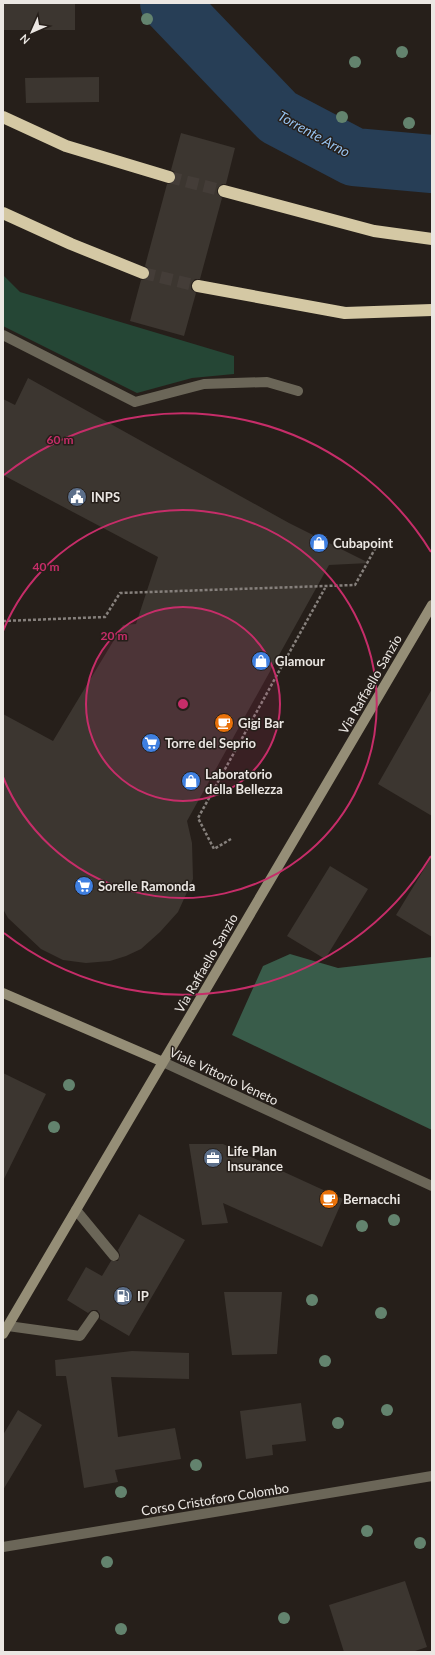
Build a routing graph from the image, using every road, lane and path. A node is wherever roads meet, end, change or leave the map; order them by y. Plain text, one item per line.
1 (3, 117) edge
2 (169, 176) tunnel mouth
3 (224, 190) tunnel mouth
4 (4, 214) edge
5 (432, 239) edge
6 (143, 273) tunnel mouth
7 (198, 286) tunnel mouth
8 (432, 310) edge
9 (3, 335) edge
10 (298, 391) dead end
11 (376, 547) dead end
12 (325, 587) junction
13 (432, 605) edge
14 (3, 621) edge
15 (231, 839) dead end
16 (3, 993) edge
17 (163, 1062) junction
18 (432, 1186) edge
19 (76, 1210) junction
20 (114, 1256) dead end
21 (94, 1316) dead end
22 (5, 1330) edge
23 (432, 1476) edge
24 (3, 1547) edge

1 - 2 highway
3 - 5 highway
4 - 6 highway
7 - 8 highway
9 - 10 street
11 - 12 path
12 - 14 path
12 - 15 path
13 - 17 main road, Via Raffaello Sanzio
16 - 17 main road, Viale Vittorio Veneto
17 - 18 street, Viale Vittorio Veneto
17 - 19 main road, Via Raffaello Sanzio
19 - 20 street
19 - 22 main road, Via Raffaello Sanzio
21 - 22 street
23 - 24 street, Corso Cristoforo Colombo

